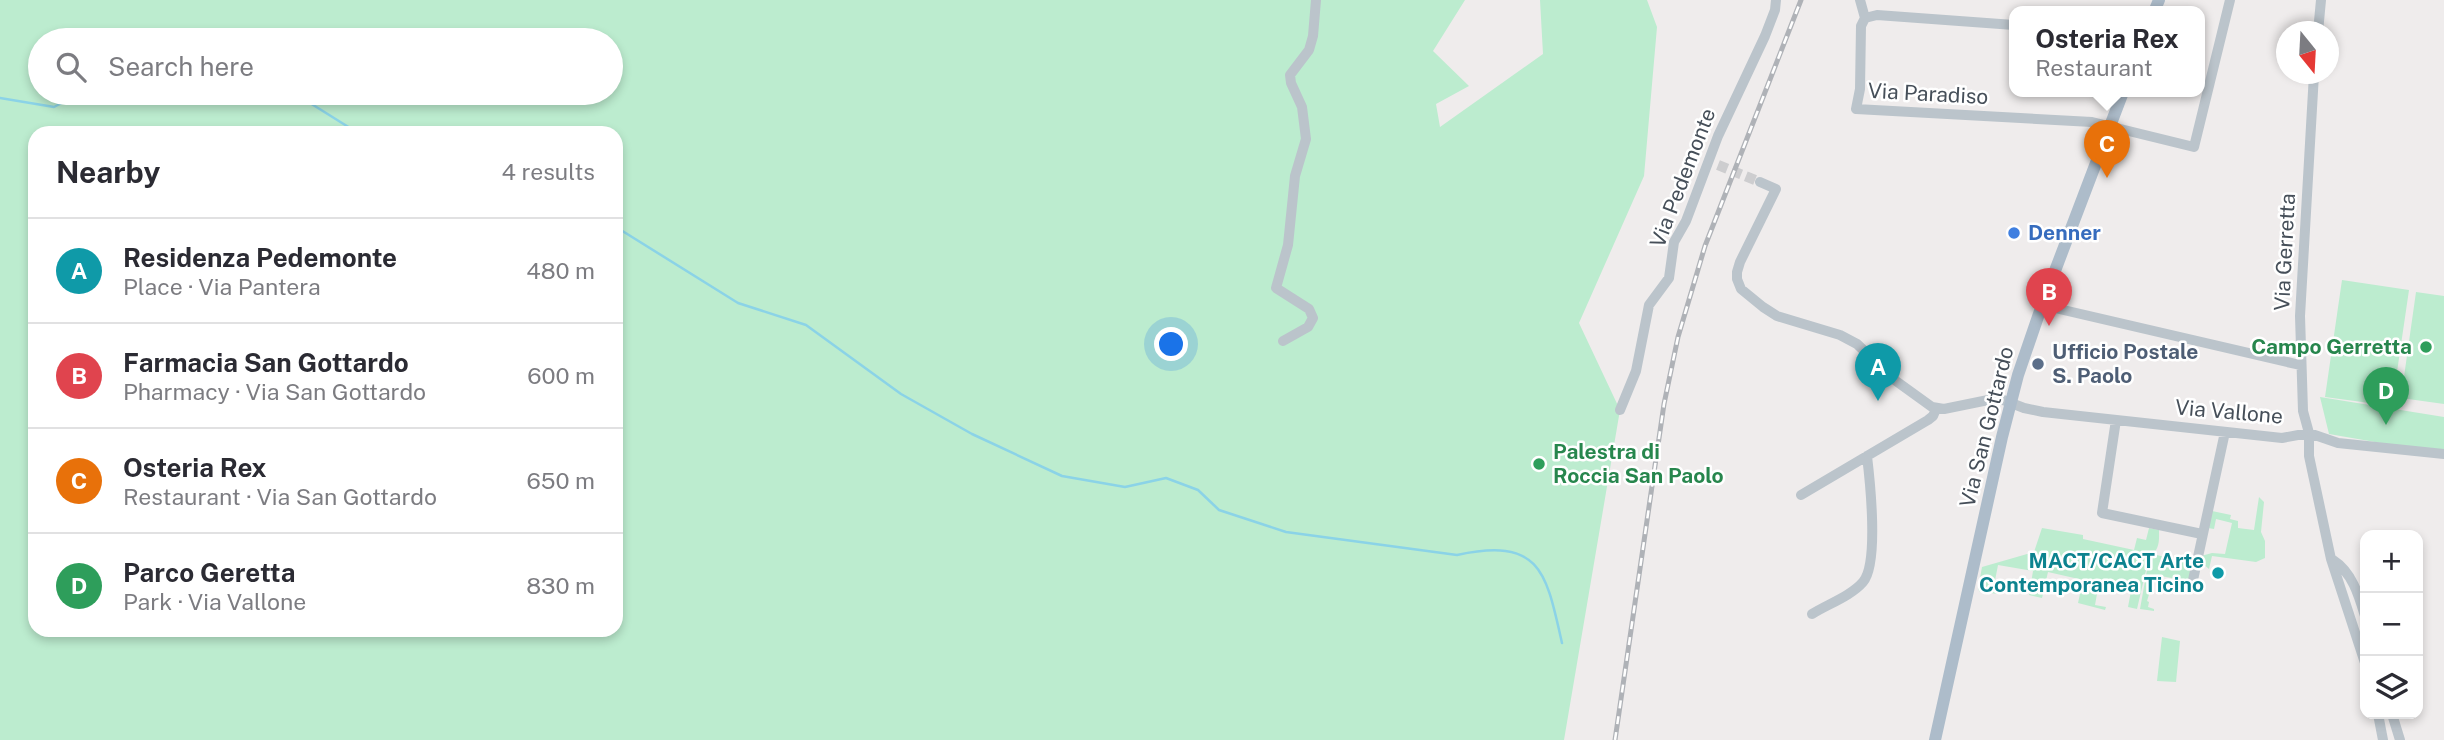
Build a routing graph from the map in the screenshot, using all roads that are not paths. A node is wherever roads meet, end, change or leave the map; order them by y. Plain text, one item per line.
1 (1316, 0) edge
2 (1776, 0) edge
3 (1860, 0) edge
4 (2230, 0) edge
5 (2321, 0) edge
6 (1865, 18) junction
7 (2319, 21) edge
8 (2009, 25) edge
9 (2313, 84) edge
10 (2121, 97) edge
11 (2110, 127) junction
12 (1760, 182) dead end
13 (2042, 305) junction
14 (1283, 341) dead end
15 (2300, 365) junction
16 (2011, 402) junction
17 (1936, 409) junction
18 (1620, 410) dead end
19 (2116, 420) junction
20 (2225, 432) junction
21 (2309, 433) junction
22 (2444, 454) edge
23 (1867, 456) junction
24 (1801, 495) dead end
25 (2202, 534) junction
26 (2331, 559) junction
27 (2193, 580) dead end
28 (2360, 602) edge
29 (1812, 614) dead end
30 (2363, 656) edge
31 (2379, 719) edge
32 (2394, 719) edge
33 (1935, 740) edge
34 (2383, 740) edge
35 (2400, 740) edge

1 - 14 street
2 - 18 street, Via Pedemonte
3 - 6 street, Via Paradiso
4 - 11 street, Via Paradiso
5 - 7 street
6 - 8 street
6 - 11 street, Via Paradiso
9 - 15 street, Via Gerretta
10 - 11 main road, Via San Gottardo
11 - 13 main road, Via San Gottardo
12 - 17 street
13 - 15 street
13 - 16 main road, Via San Gottardo
15 - 21 street, Via Gerretta
16 - 17 street, Via Vallone
16 - 19 street, Via Vallone
16 - 33 main road, Via San Gottardo
17 - 23 street
19 - 20 street, Via Vallone
19 - 25 street
20 - 21 street, Via Vallone
20 - 25 street
21 - 22 street, Via Vallone
21 - 26 street, Via Gerretta
23 - 24 street
23 - 29 street
25 - 27 street
26 - 28 street
26 - 30 street, Via Gerretta
31 - 34 street
32 - 35 street

